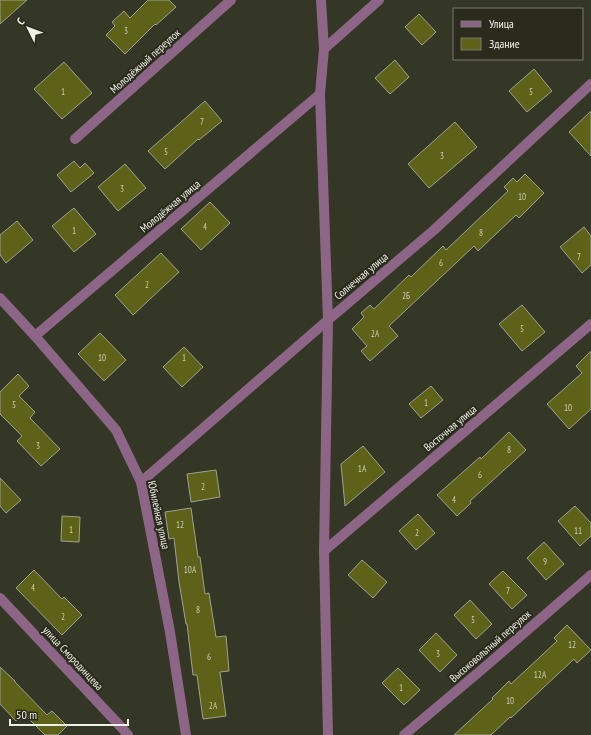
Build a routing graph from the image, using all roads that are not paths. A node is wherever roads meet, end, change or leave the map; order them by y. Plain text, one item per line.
1 (231, 0) edge
2 (321, 0) edge
3 (379, 0) edge
4 (324, 49) junction
5 (591, 84) edge
6 (320, 94) junction
7 (75, 139) dead end
8 (0, 298) edge
9 (328, 320) junction
10 (591, 324) edge
11 (35, 336) junction
12 (142, 482) junction
13 (324, 551) junction
14 (591, 575) edge
15 (0, 598) edge
16 (128, 735) edge
17 (186, 735) edge
18 (328, 735) edge
19 (404, 735) edge

1 - 7 street, Молодёжный переулок
2 - 4 street
3 - 4 street
4 - 6 street
5 - 9 street, Солнечная улица
6 - 9 street
6 - 11 street, Молодёжная улица
8 - 11 street, Юбилейная улица
9 - 12 street, Солнечная улица
9 - 13 street
10 - 13 street, Восточная улица
11 - 12 street, Юбилейная улица
12 - 17 street, Юбилейная улица
13 - 18 street
14 - 19 street, Высоковольтный переулок
15 - 16 street, улица Смородинцева

